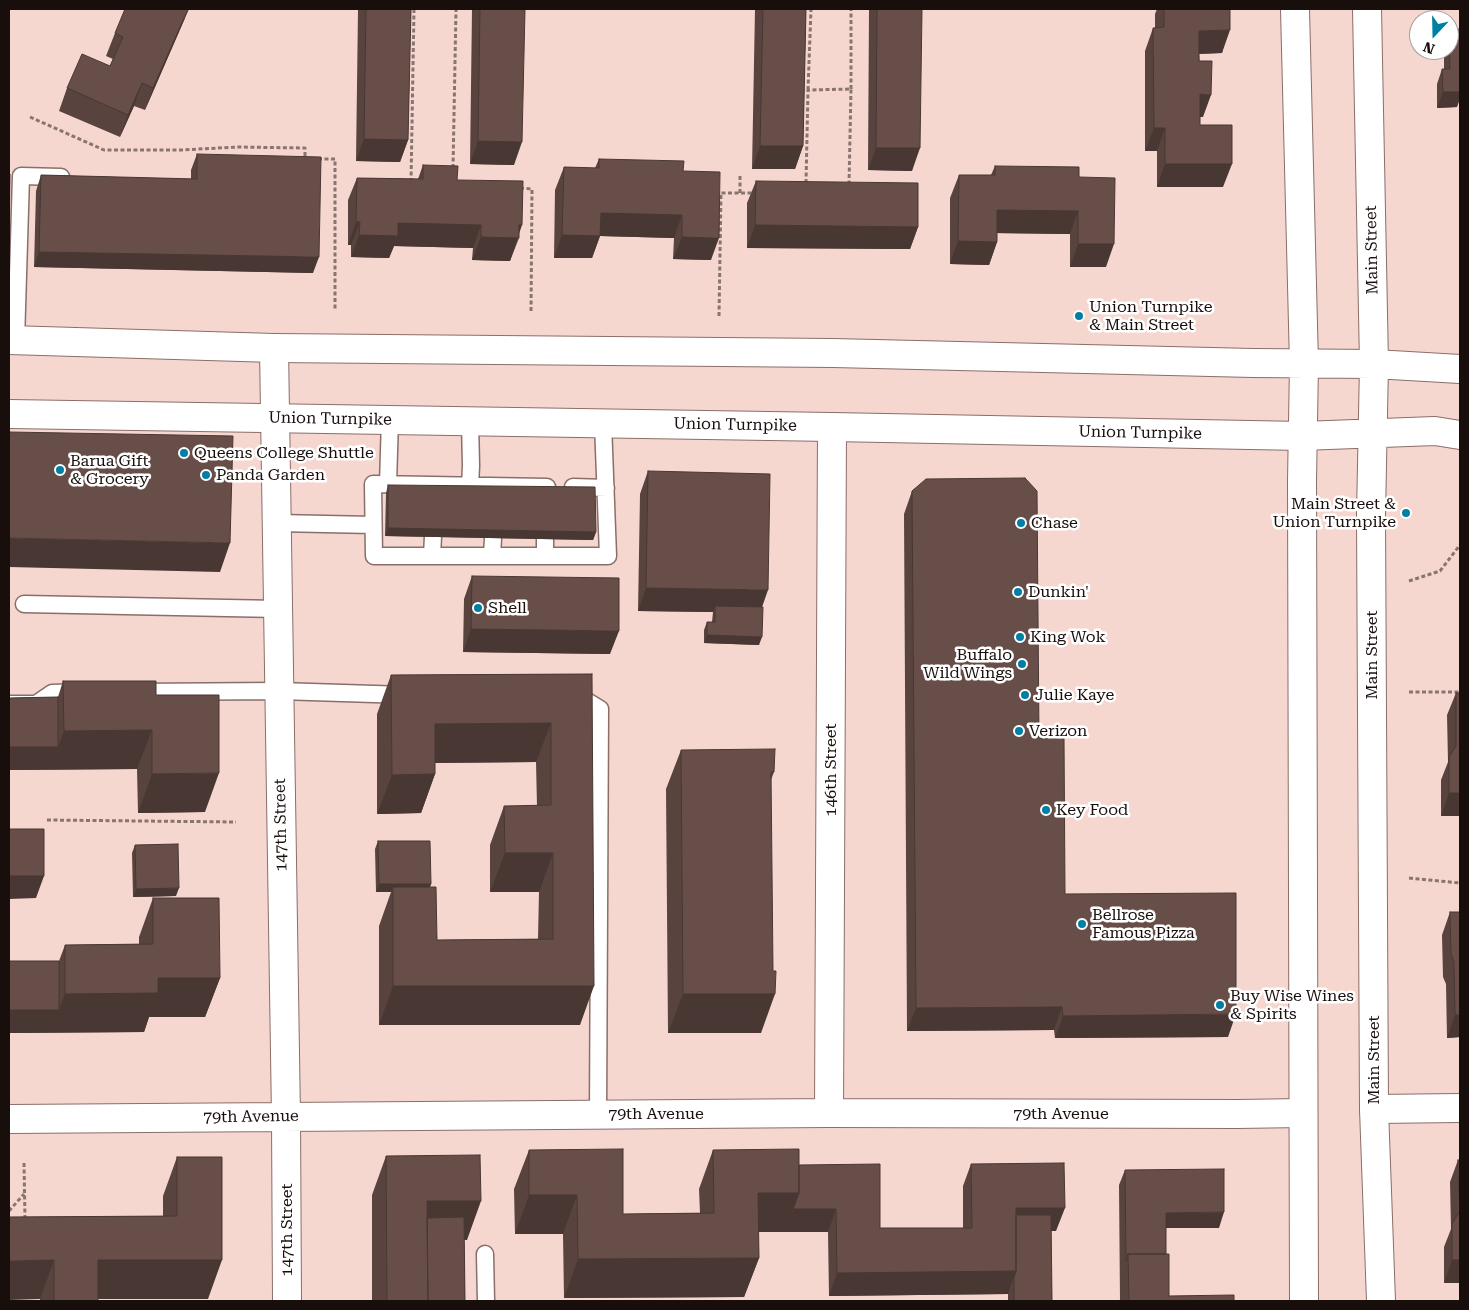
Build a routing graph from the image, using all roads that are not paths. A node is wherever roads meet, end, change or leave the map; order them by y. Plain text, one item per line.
1 (1295, 9) edge
2 (1367, 9) edge
3 (15, 176) edge
4 (78, 177) edge
5 (12, 341) edge
6 (274, 348) junction
7 (1304, 364) junction
8 (1374, 364) junction
9 (1460, 369) edge
10 (9, 414) edge
11 (275, 418) junction
12 (390, 420) junction
13 (470, 421) junction
14 (603, 423) junction
15 (832, 427) junction
16 (1372, 434) junction
17 (1460, 435) edge
18 (1302, 436) junction
19 (388, 484) junction
20 (470, 486) junction
21 (606, 488) junction
22 (276, 523) junction
23 (373, 525) junction
24 (433, 536) edge
25 (493, 538) edge
26 (545, 539) edge
27 (432, 556) junction
28 (492, 556) junction
29 (545, 556) junction
30 (24, 604) dead end
31 (278, 609) junction
32 (279, 691) junction
33 (100, 692) edge
34 (120, 692) edge
35 (421, 696) edge
36 (557, 700) edge
37 (9, 704) edge
38 (1460, 1108) edge
39 (1374, 1109) junction
40 (829, 1113) junction
41 (1303, 1113) junction
42 (598, 1115) junction
43 (286, 1117) junction
44 (9, 1119) edge
45 (485, 1254) dead end
46 (287, 1301) edge
47 (486, 1301) edge
48 (1304, 1301) edge
49 (1380, 1301) edge

1 - 7 main road
2 - 8 main road, Main Street
3 - 4 lane
3 - 5 lane
5 - 6 main road
6 - 7 main road
6 - 11 main road, 147th Street
7 - 8 main road
7 - 18 main road
8 - 9 main road
8 - 16 main road, Main Street
10 - 11 main road, Union Turnpike
11 - 12 main road, Union Turnpike
11 - 22 main road, 147th Street
12 - 13 main road, Union Turnpike
12 - 19 lane
13 - 14 main road, Union Turnpike
13 - 20 lane
14 - 15 main road, Union Turnpike
14 - 21 lane
15 - 18 main road, Union Turnpike
15 - 40 main road, 146th Street
16 - 17 main road, Union Turnpike
16 - 18 main road, Union Turnpike
16 - 39 main road, Main Street
18 - 41 main road
19 - 20 lane
19 - 23 lane
20 - 21 lane
21 - 29 lane
22 - 23 lane
22 - 31 main road, 147th Street
23 - 27 lane
24 - 27 lane
25 - 28 lane
26 - 29 lane
27 - 28 lane
28 - 29 lane
30 - 31 lane
31 - 32 main road, 147th Street
32 - 34 lane
32 - 35 lane
32 - 43 main road, 147th Street
33 - 37 lane
36 - 42 lane
38 - 39 main road
39 - 49 main road, Main Street
40 - 41 main road, 79th Avenue
40 - 42 main road, 79th Avenue
41 - 48 main road
42 - 43 main road, 79th Avenue
43 - 44 main road, 79th Avenue
43 - 46 main road, 147th Street
45 - 47 lane

